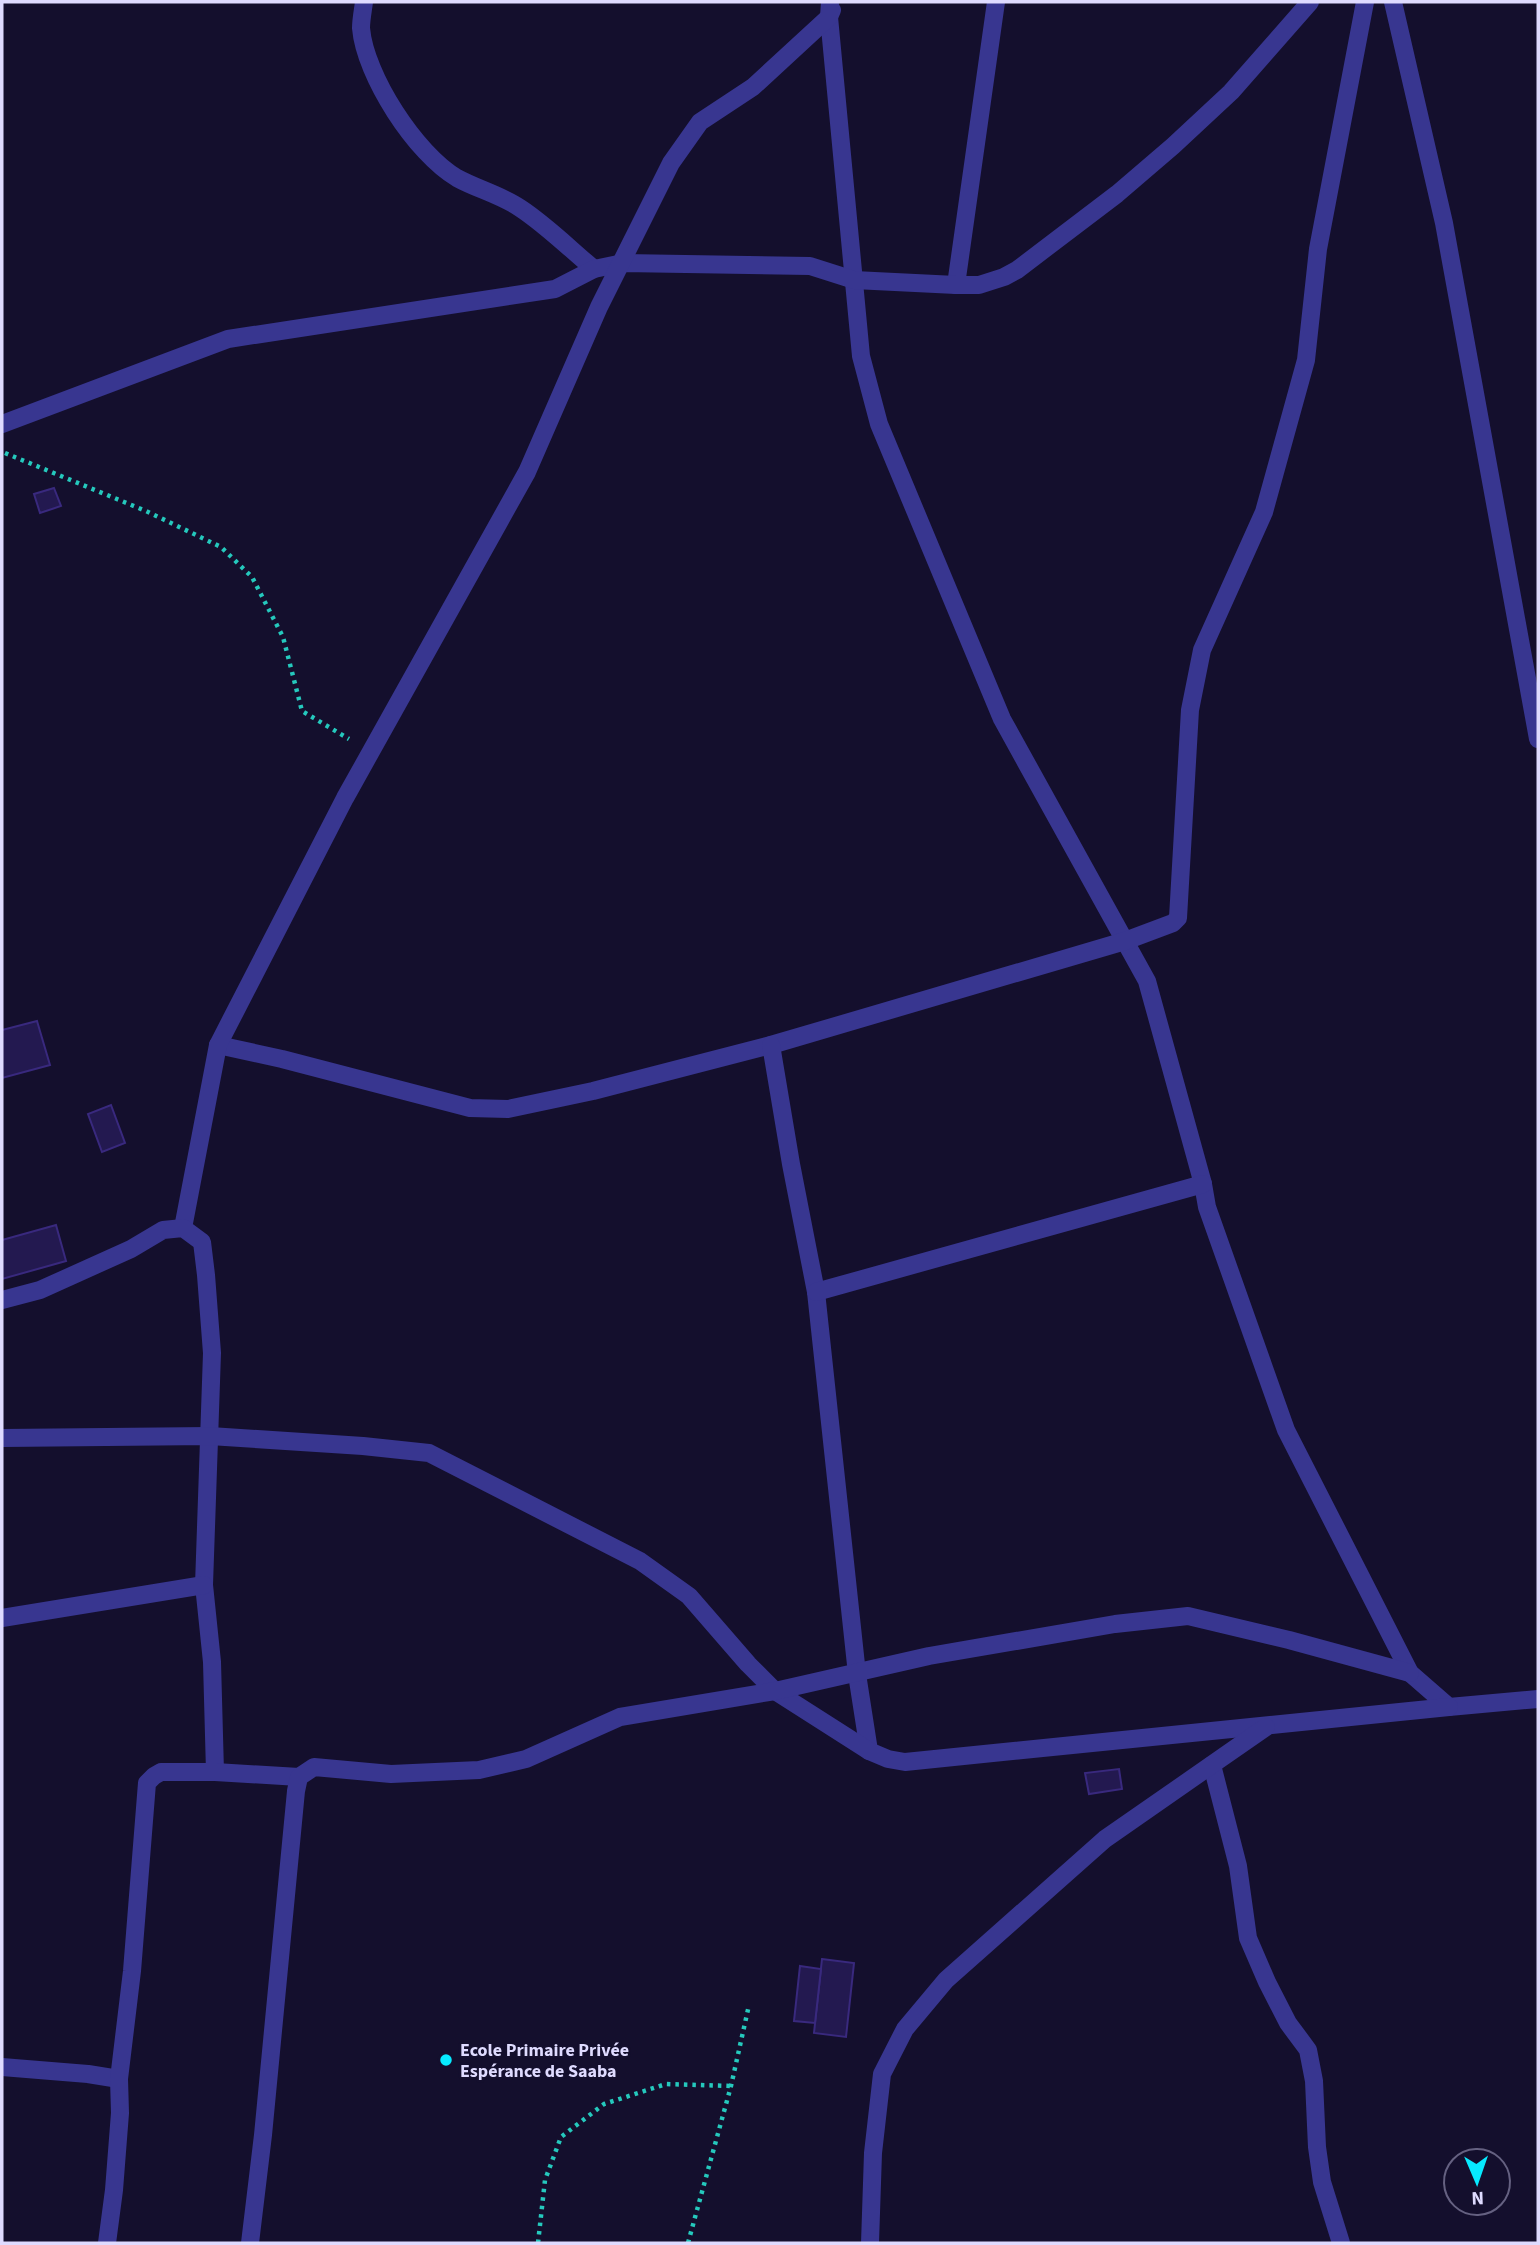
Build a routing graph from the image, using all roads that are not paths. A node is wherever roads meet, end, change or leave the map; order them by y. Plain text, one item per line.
1 (364, 2) edge
2 (996, 2) edge
3 (1310, 2) edge
4 (1365, 2) edge
5 (1393, 2) edge
6 (832, 7) edge
7 (623, 263) junction
8 (594, 270) junction
9 (854, 280) junction
10 (956, 285) junction
11 (2, 424) edge
12 (1538, 739) edge
13 (1125, 941) junction
14 (218, 1045) junction
15 (771, 1045) junction
16 (1203, 1184) junction
17 (183, 1228) junction
18 (816, 1292) junction
19 (2, 1300) edge
20 (210, 1436) junction
21 (2, 1438) edge
22 (204, 1585) junction
23 (2, 1618) edge
24 (1410, 1673) junction
25 (857, 1674) junction
26 (775, 1691) junction
27 (1538, 1699) edge
28 (1449, 1707) junction
29 (1267, 1726) junction
30 (869, 1751) junction
31 (1212, 1765) junction
32 (215, 1772) junction
33 (299, 1777) junction
34 (2, 2067) edge
35 (119, 2079) junction
36 (107, 2243) edge
37 (250, 2243) edge
38 (870, 2243) edge
39 (1341, 2243) edge

1 - 8 street
2 - 10 street
3 - 10 street
4 - 13 street
5 - 12 street
6 - 7 street
6 - 9 street
7 - 8 street
7 - 9 street
7 - 14 street
8 - 11 street
9 - 10 street
9 - 13 street
13 - 15 street
13 - 16 street
14 - 15 street
14 - 17 street
15 - 18 street
16 - 18 street
16 - 24 street
17 - 19 street
17 - 20 street
18 - 25 street
20 - 21 street
20 - 22 street
20 - 26 street
22 - 23 street
22 - 32 street
24 - 25 street
24 - 28 street
25 - 26 street
25 - 30 street
26 - 30 street
26 - 33 street
27 - 28 street
28 - 29 street
29 - 30 street
29 - 31 street
31 - 38 street
31 - 39 street
32 - 33 street
32 - 35 street
33 - 37 street
34 - 35 street
35 - 36 street

